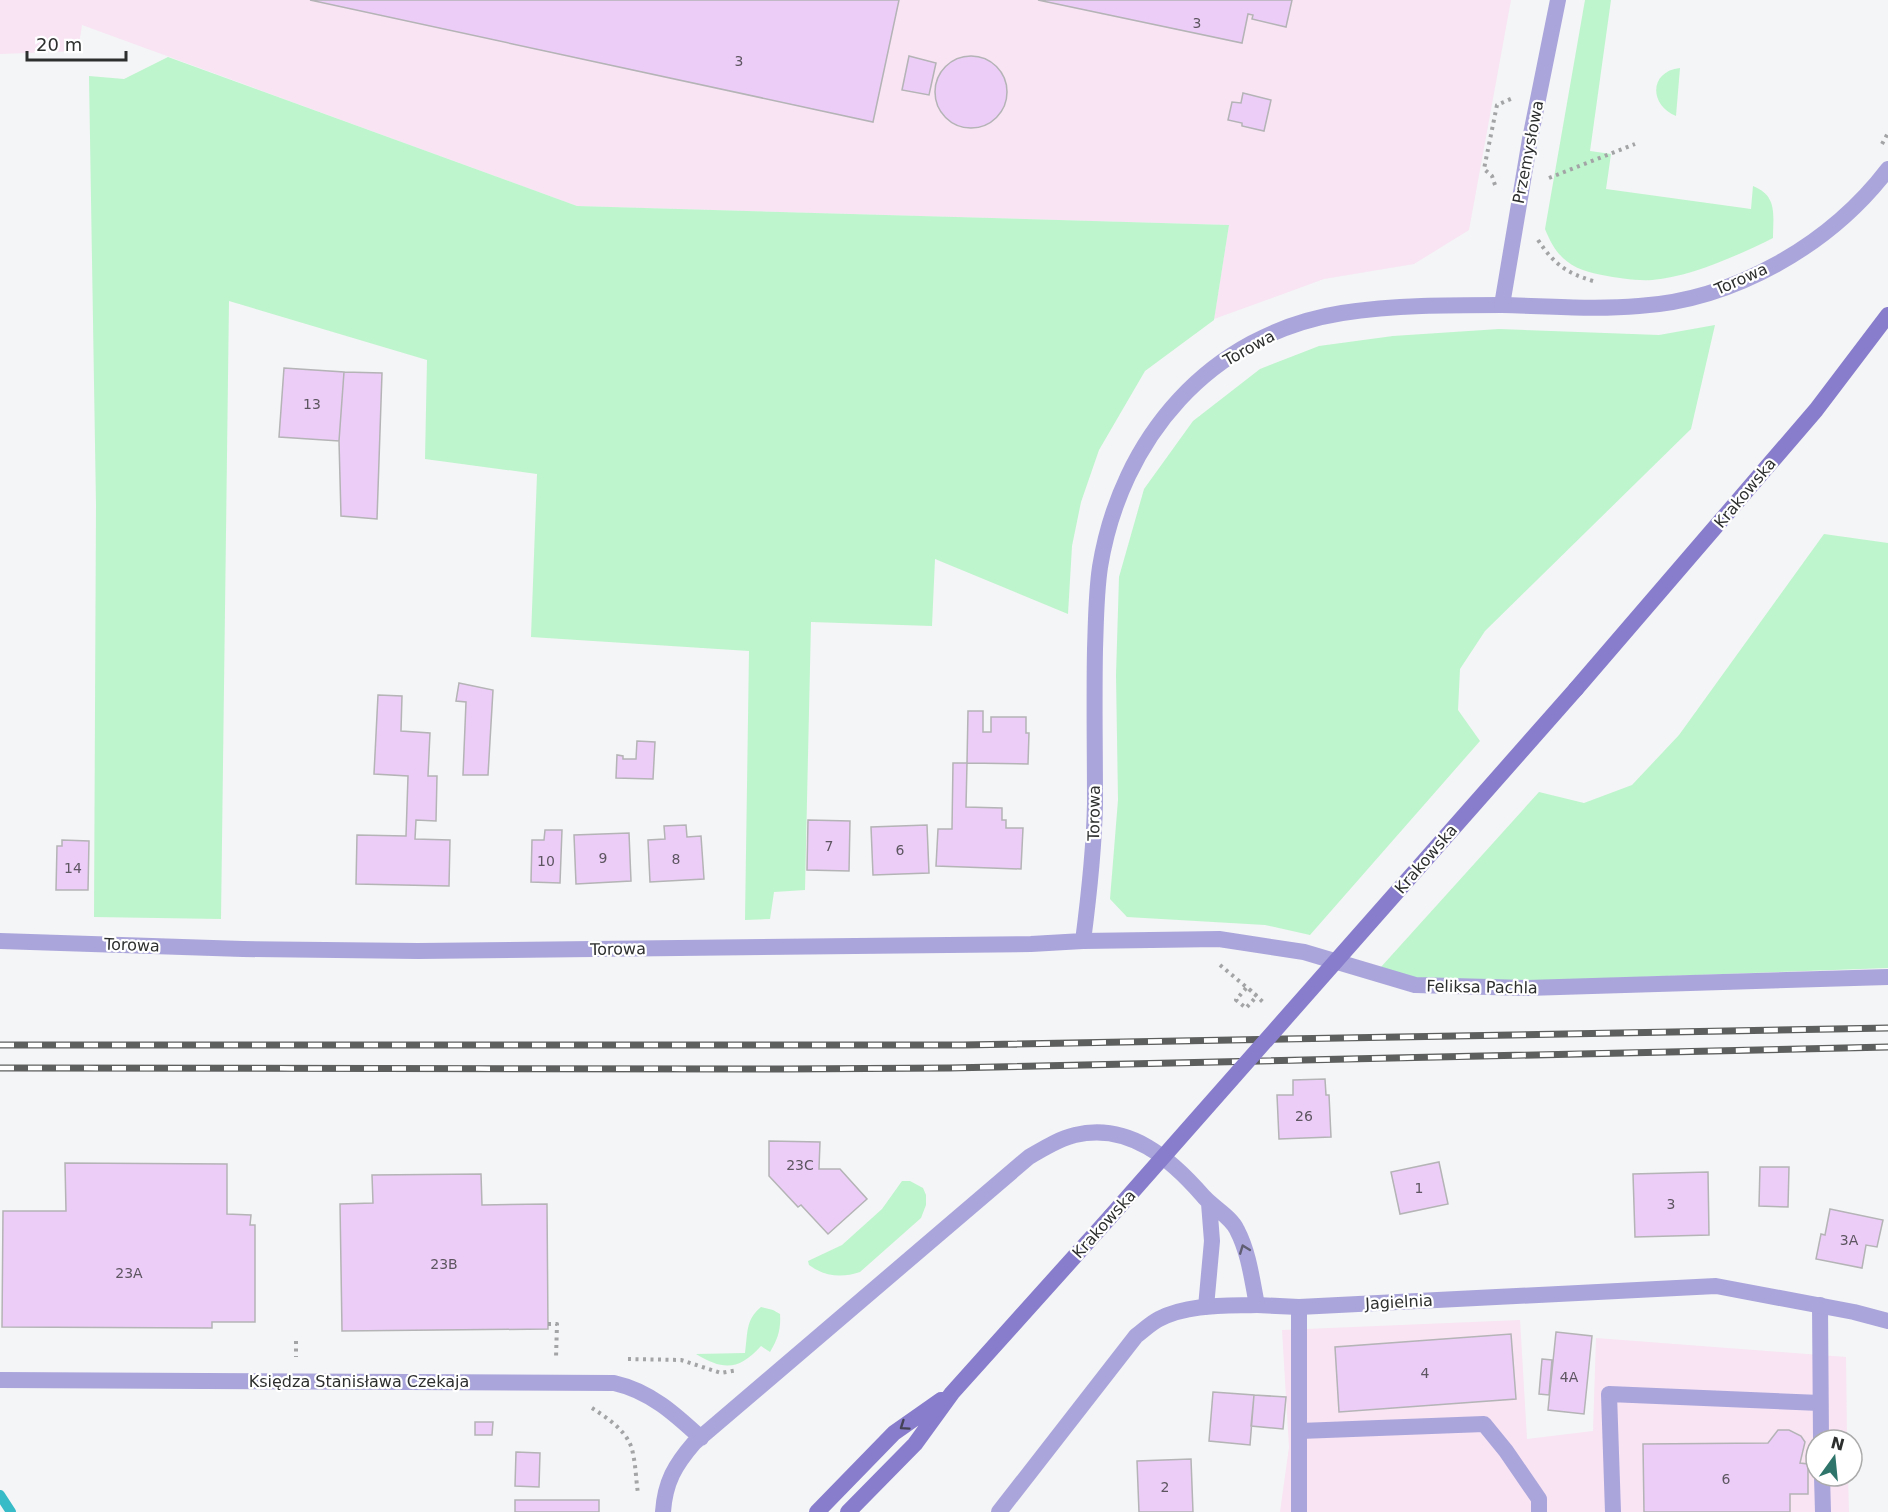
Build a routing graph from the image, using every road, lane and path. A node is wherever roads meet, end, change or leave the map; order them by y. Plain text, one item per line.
1 (1558, 0) edge
2 (1888, 132) edge
3 (1635, 144) dead end
4 (1880, 147) dead end
5 (1888, 169) edge
6 (1543, 181) dead end
7 (1537, 238) dead end
8 (1604, 282) dead end
9 (1502, 305) junction
10 (1888, 315) edge
11 (0, 941) edge
12 (1083, 941) junction
13 (1888, 977) edge
14 (1246, 986) dead end
15 (1264, 1003) dead end
16 (1209, 1203) junction
17 (1257, 1305) junction
18 (1820, 1305) junction
19 (1299, 1306) junction
20 (1206, 1307) junction
21 (1888, 1321) edge
22 (548, 1324) dead end
23 (567, 1358) dead end
24 (624, 1359) dead end
25 (744, 1368) dead end
26 (0, 1380) edge
27 (952, 1393) junction
28 (1820, 1403) junction
29 (589, 1407) dead end
30 (1821, 1428) edge
31 (1300, 1431) junction
32 (701, 1438) junction
33 (1822, 1488) edge
34 (639, 1498) dead end
35 (663, 1512) edge
36 (817, 1512) edge
37 (848, 1512) edge
38 (999, 1512) edge
39 (1299, 1512) edge
40 (1539, 1512) edge
41 (1613, 1512) edge
42 (1823, 1512) edge

1 - 9 street, Przemysłowa
2 - 4 path
3 - 6 path
5 - 9 street, Torowa
7 - 8 path
9 - 12 street, Torowa
10 - 27 main road, Krakowska, bridge
11 - 12 street, Torowa
12 - 13 street, Feliksa Pachla
14 - 15 path
17 -> 16 street
16 - 20 street
16 - 32 street
17 - 19 street, Jagielnia
17 - 20 street, Jagielnia
18 - 19 street, Jagielnia
18 - 21 street, Jagielnia
18 - 28 street
19 - 31 street
20 - 38 street, Jagielnia
22 - 23 path
24 - 25 path
26 - 32 street, Księdza Stanisława Czekaja
27 -> 36 main road, Krakowska
27 - 37 main road, Krakowska
28 - 30 street
28 - 41 street
29 - 34 path
31 - 39 street
31 - 40 street
32 - 35 street
33 - 42 street

